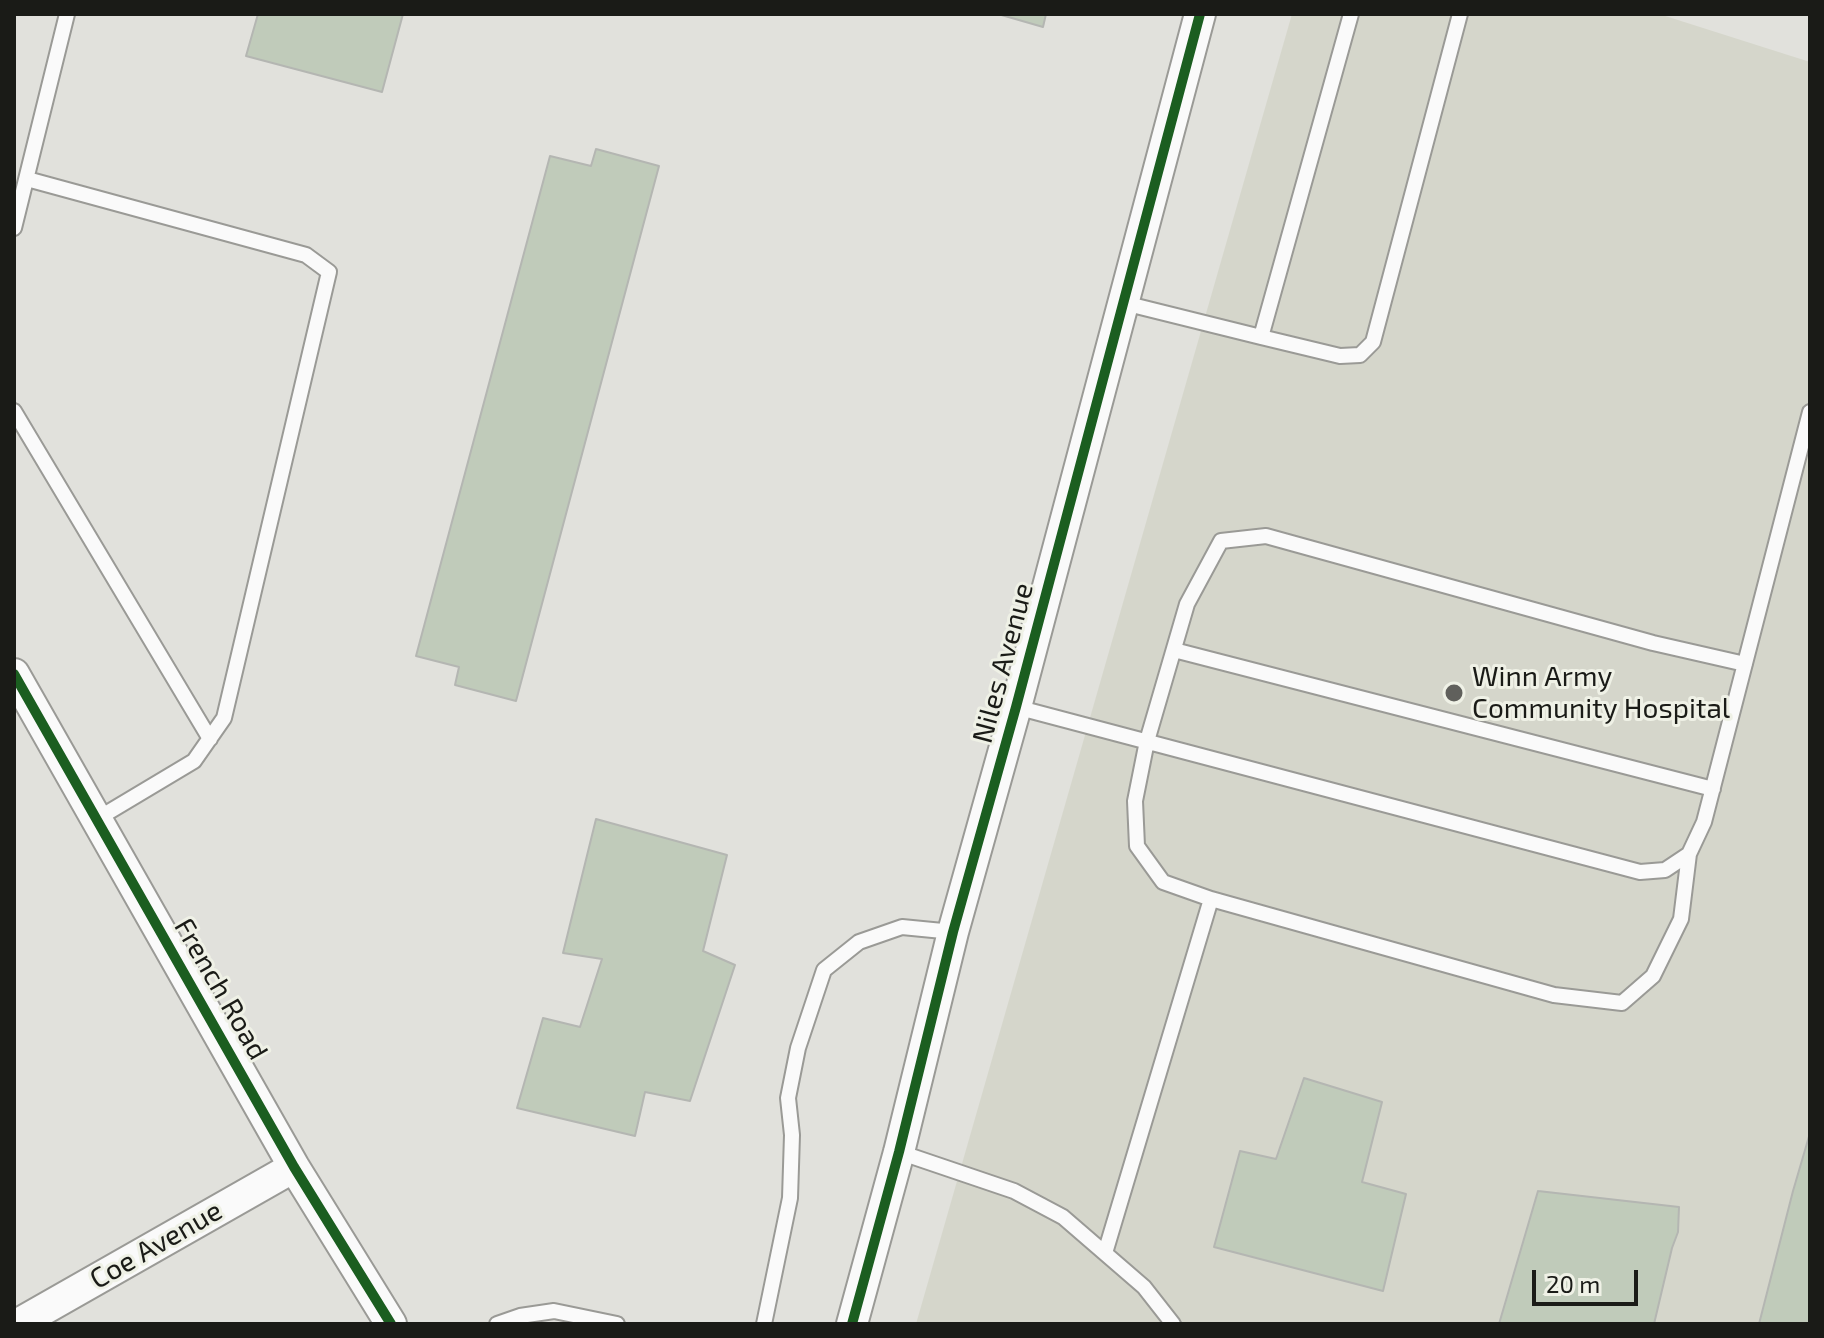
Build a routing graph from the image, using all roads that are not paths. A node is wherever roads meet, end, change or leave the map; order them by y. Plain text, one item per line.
1 (67, 14) edge
2 (1200, 14) edge
3 (1351, 14) edge
4 (1460, 14) edge
5 (27, 179) junction
6 (14, 228) edge
7 (1124, 303) junction
8 (1261, 337) junction
9 (14, 411) edge
10 (1810, 412) edge
11 (1174, 650) junction
12 (1745, 664) junction
13 (14, 674) edge
14 (1016, 707) junction
15 (210, 739) junction
16 (1147, 741) junction
17 (1713, 789) junction
18 (97, 819) junction
19 (1689, 854) junction
20 (1211, 899) junction
21 (953, 932) junction
22 (899, 1152) junction
23 (294, 1167) junction
24 (1105, 1253) junction
25 (18, 1324) edge
26 (391, 1324) edge
27 (497, 1324) edge
28 (617, 1324) edge
29 (764, 1324) edge
30 (852, 1324) edge
31 (1173, 1324) edge

1 - 5 lane
2 - 7 street, Niles Avenue
3 - 8 lane
4 - 8 lane
5 - 6 lane
5 - 15 lane
7 - 8 lane
7 - 14 street, Niles Avenue
9 - 15 lane
10 - 12 lane
11 - 12 lane
11 - 16 lane
11 - 17 lane
12 - 17 lane
13 - 18 street, French Road
14 - 16 lane
14 - 21 street, Niles Avenue
15 - 18 lane
16 - 19 lane
16 - 20 lane
17 - 19 lane
18 - 23 street, French Road
19 - 20 lane
20 - 24 lane
21 - 22 street, Niles Avenue
21 - 29 lane
22 - 24 lane
22 - 30 street, Niles Avenue
23 - 25 street, Coe Avenue
23 - 26 street, French Road
24 - 31 lane
27 - 28 lane

